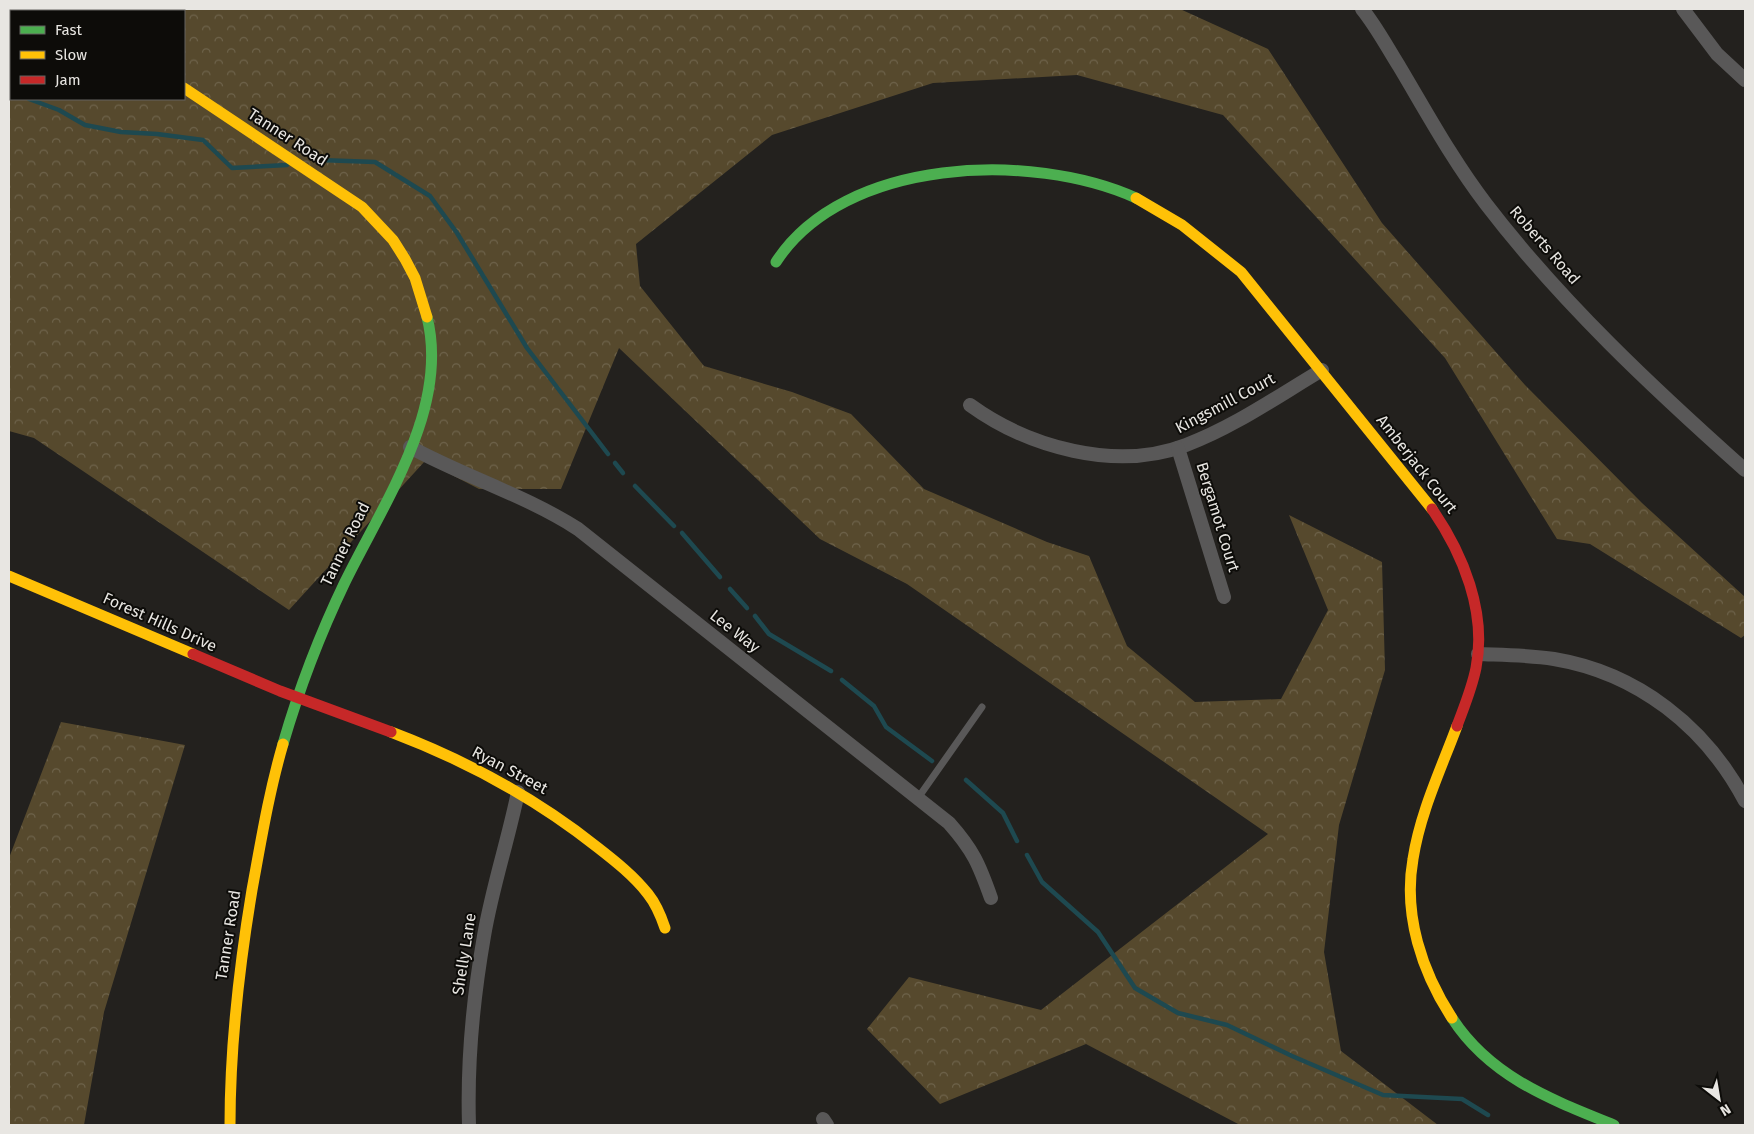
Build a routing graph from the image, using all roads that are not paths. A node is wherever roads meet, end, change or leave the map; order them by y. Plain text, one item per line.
1 (1362, 9) edge
2 (1683, 9) edge
3 (1745, 80) edge
4 (185, 89) edge
5 (776, 262) dead end
6 (1322, 370) junction
7 (970, 405) dead end
8 (410, 447) junction
9 (1178, 448) junction
10 (1745, 470) edge
11 (9, 576) edge
12 (1224, 598) dead end
13 (1478, 654) junction
14 (298, 697) junction
15 (982, 707) dead end
16 (518, 792) junction
17 (918, 798) junction
18 (1745, 800) edge
19 (991, 898) dead end
20 (665, 928) dead end
21 (230, 1125) edge
22 (469, 1125) edge
23 (1614, 1125) edge

1 - 10 street, Roberts Road
2 - 3 street
4 - 8 street, Tanner Road
5 - 6 street, Amberjack Court
6 - 9 street, Kingsmill Court
6 - 13 street, Amberjack Court
7 - 9 street, Kingsmill Court
8 - 14 street, Tanner Road
8 - 17 street, Lee Way
9 - 12 street, Bergamot Court
11 - 14 street, Forest Hills Drive
13 - 18 street
13 - 23 street, Amberjack Court
14 - 16 street, Ryan Street
14 - 21 street, Tanner Road
15 - 17 lane
16 - 20 street, Ryan Street
16 - 22 street, Shelly Lane
17 - 19 street, Lee Way

